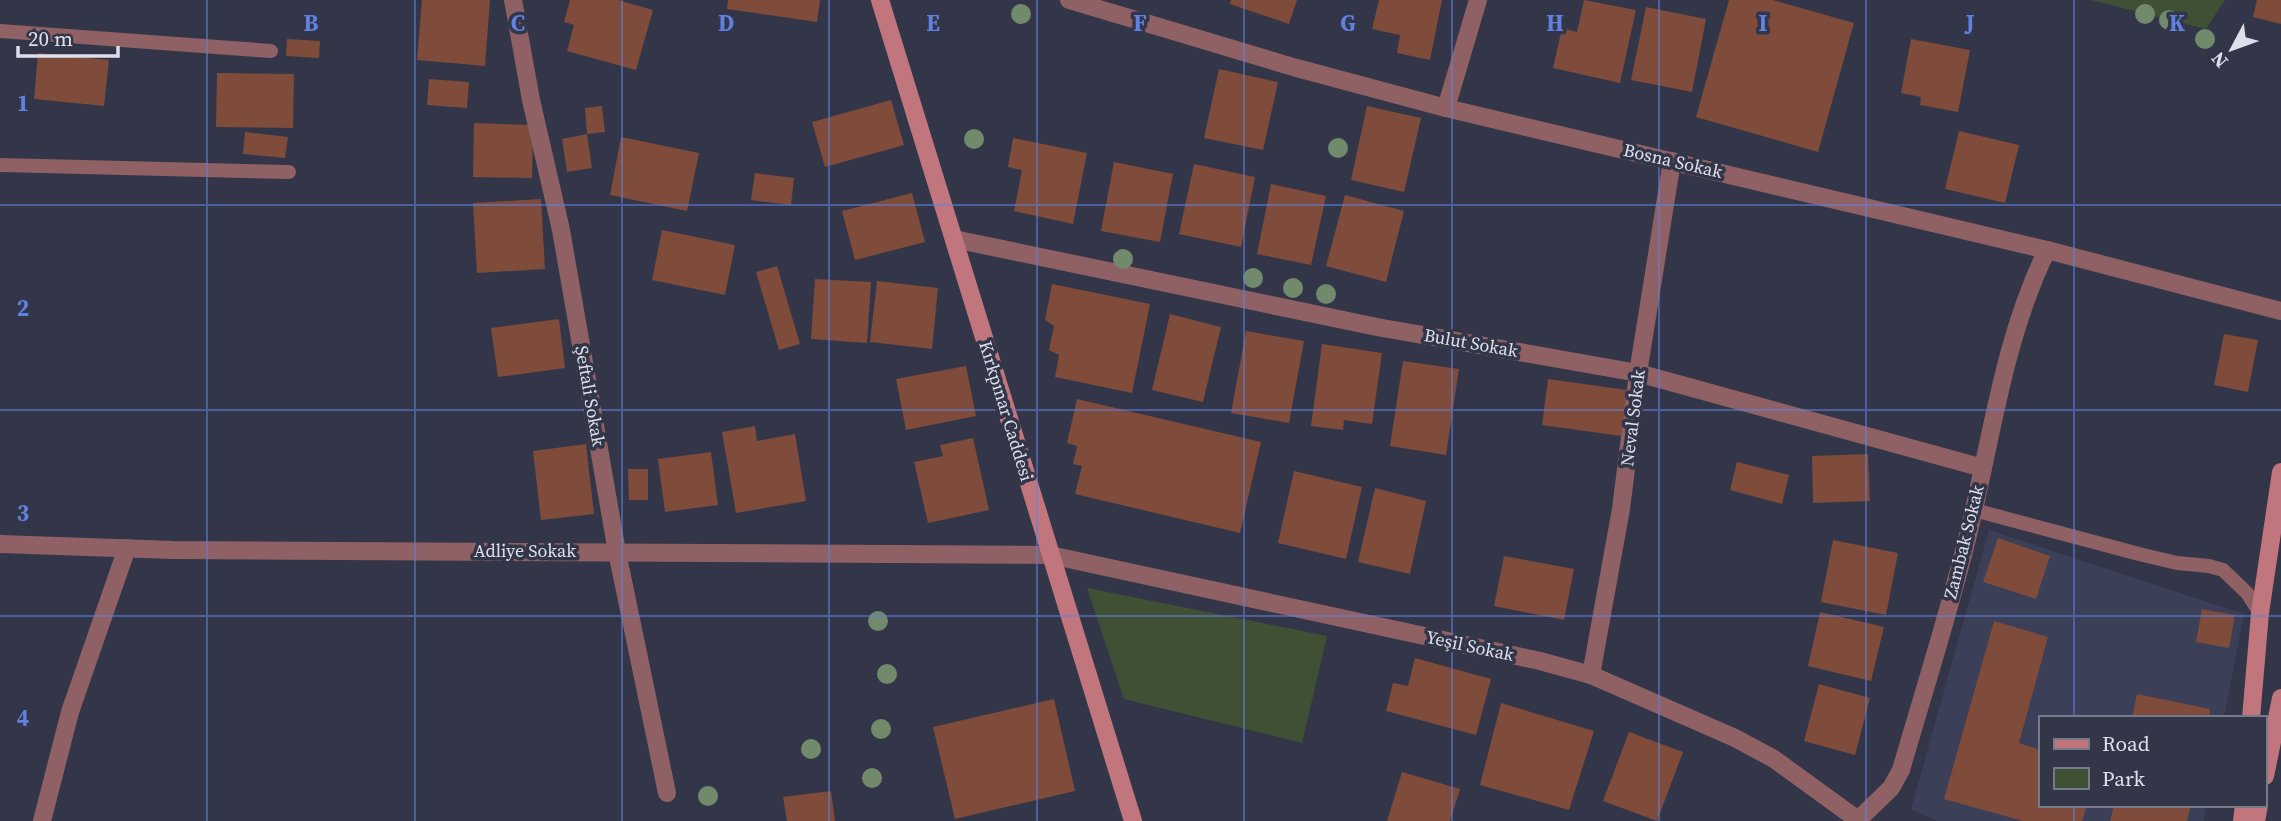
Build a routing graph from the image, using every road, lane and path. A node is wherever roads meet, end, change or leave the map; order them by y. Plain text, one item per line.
1 (513, 0) edge
2 (880, 0) edge
3 (1069, 0) edge
4 (1478, 0) edge
5 (0, 31) edge
6 (271, 51) dead end
7 (1446, 108) junction
8 (1672, 161) junction
9 (0, 165) edge
10 (289, 172) dead end
11 (954, 240) junction
12 (2047, 250) junction
13 (2281, 312) edge
14 (1638, 373) junction
15 (1983, 468) junction
16 (2281, 472) edge
17 (1974, 510) junction
18 (0, 544) edge
19 (127, 548) junction
20 (617, 552) junction
21 (1051, 555) junction
22 (2260, 613) junction
23 (1591, 675) junction
24 (2281, 698) edge
25 (2251, 716) edge
26 (2267, 766) edge
27 (667, 793) dead end
28 (1858, 820) edge
29 (42, 821) edge
30 (1133, 821) edge

1 - 20 street, Şeftali Sokak
2 - 11 street, Kırkpınar Caddesi
3 - 7 street, Bosna Sokak
4 - 7 street
5 - 6 lane
7 - 8 street, Bosna Sokak
8 - 12 street, Bosna Sokak
8 - 14 street, Neval Sokak
9 - 10 lane
11 - 14 street, Bulut Sokak
11 - 21 street, Kırkpınar Caddesi
12 - 13 street, Bosna Sokak
12 - 15 street, Zambak Sokak
14 - 15 street, Bulut Sokak
14 - 23 street, Neval Sokak
15 - 17 street, Zambak Sokak
16 - 22 street
17 - 22 lane
17 - 28 street, Zambak Sokak
18 - 19 street, Adliye Sokak
19 - 20 street, Adliye Sokak
19 - 29 street
20 - 21 street, Adliye Sokak
20 - 27 street, Şeftali Sokak
21 - 23 street, Yeşil Sokak
21 - 30 street, Kırkpınar Caddesi
22 - 25 street
23 - 28 street, Yeşil Sokak
24 - 26 street

